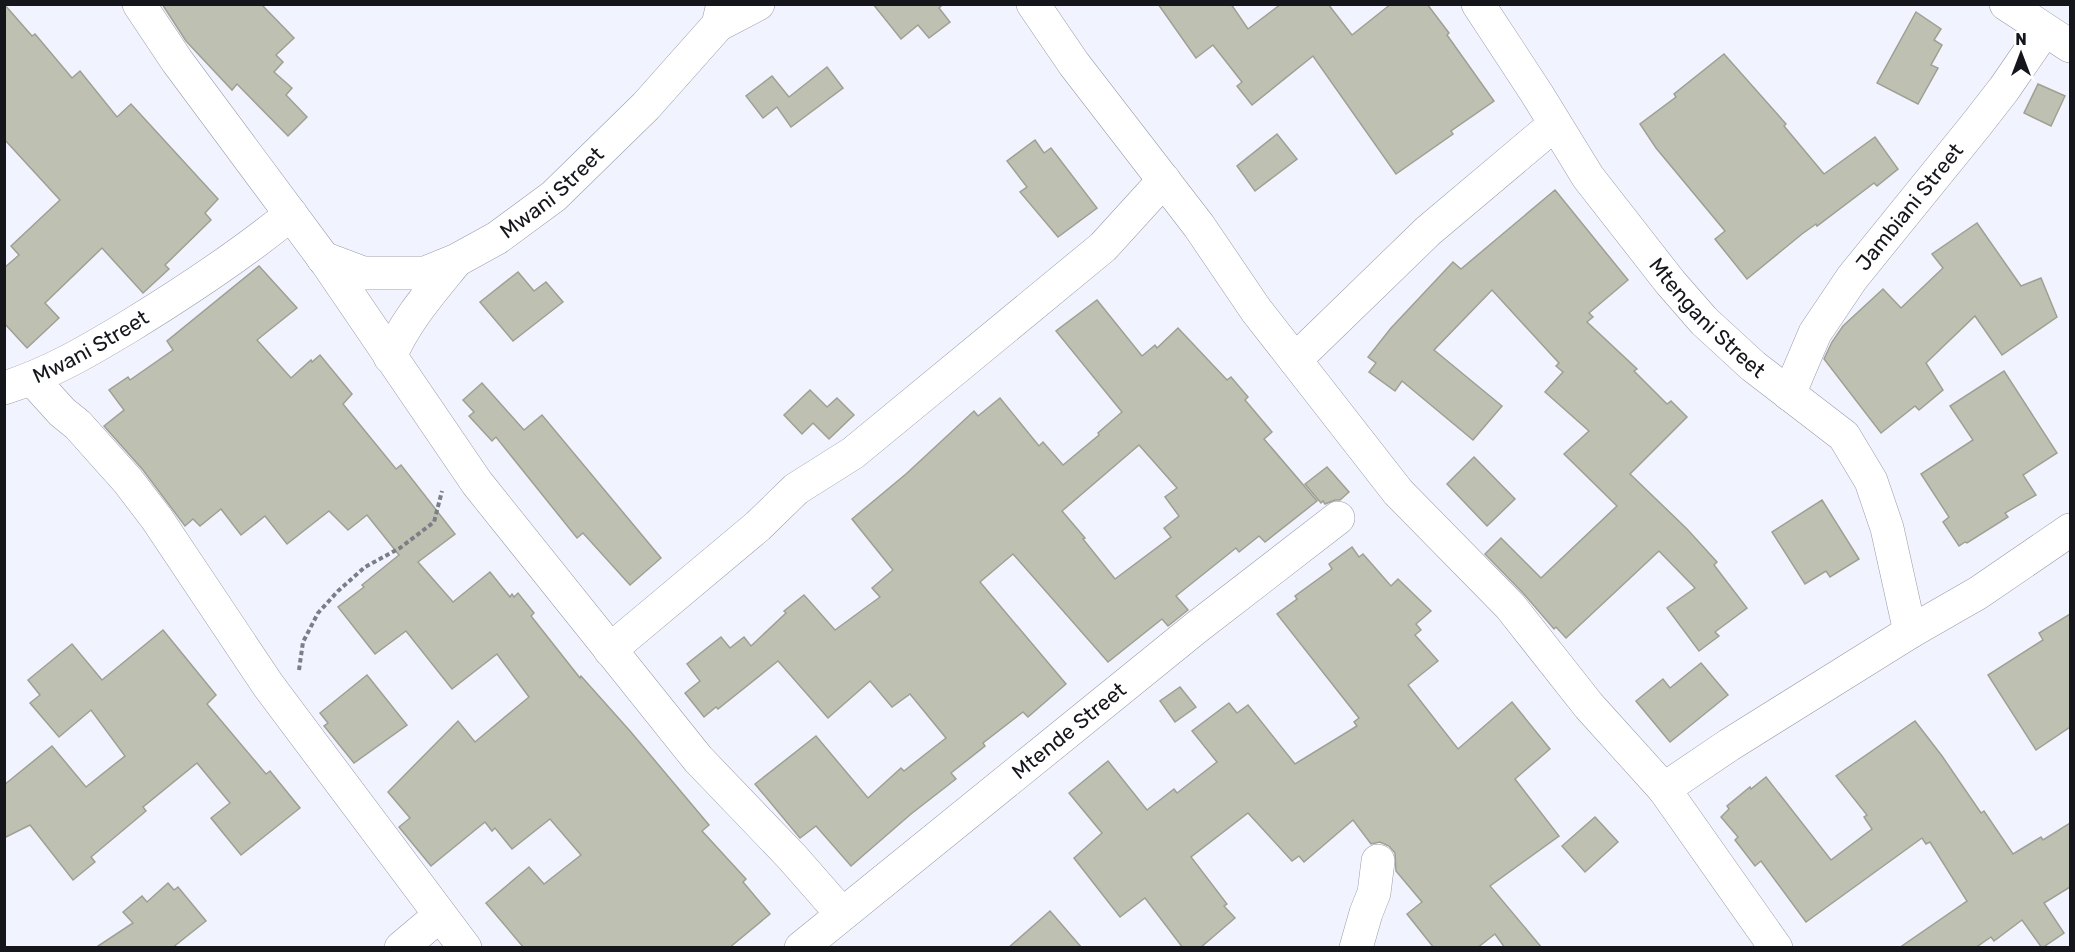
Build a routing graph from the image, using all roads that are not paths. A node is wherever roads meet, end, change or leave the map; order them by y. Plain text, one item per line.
1 (139, 4) edge
2 (758, 4) edge
3 (1033, 4) edge
4 (1478, 4) edge
5 (2006, 4) edge
6 (721, 15) edge
7 (2057, 38) edge
8 (1555, 124) junction
9 (1164, 180) junction
10 (291, 214) junction
11 (323, 258) junction
12 (457, 260) junction
13 (390, 357) junction
14 (1295, 360) junction
15 (19, 384) edge
16 (1789, 393) junction
17 (1338, 518) dead end
18 (2070, 530) edge
19 (1910, 632) junction
20 (610, 650) junction
21 (1664, 789) junction
22 (1378, 861) dead end
23 (842, 914) junction
24 (439, 916) junction
25 (401, 948) edge
26 (465, 948) edge
27 (801, 948) edge
28 (1356, 948) edge
29 (1776, 948) edge

1 - 10 street
2 - 6 street
3 - 9 street
4 - 8 street, Mtengani Street
5 - 7 street, Jambiani Street
6 - 12 street, Mwani Street
7 - 16 street, Jambiani Street
8 - 14 street
8 - 16 street, Mtengani Street
9 - 14 street
9 - 20 street
10 - 11 street
10 - 15 street, Mwani Street
11 - 12 street, Mwani Street
11 - 13 street
12 - 13 street
13 - 20 street
14 - 21 street
15 - 24 street
16 - 19 street, Mtengani Street
17 - 23 street, Mtende Street
18 - 19 street
19 - 21 street
20 - 23 street
21 - 29 street
22 - 28 street
23 - 27 street, Mtende Street
24 - 25 street
24 - 26 street

